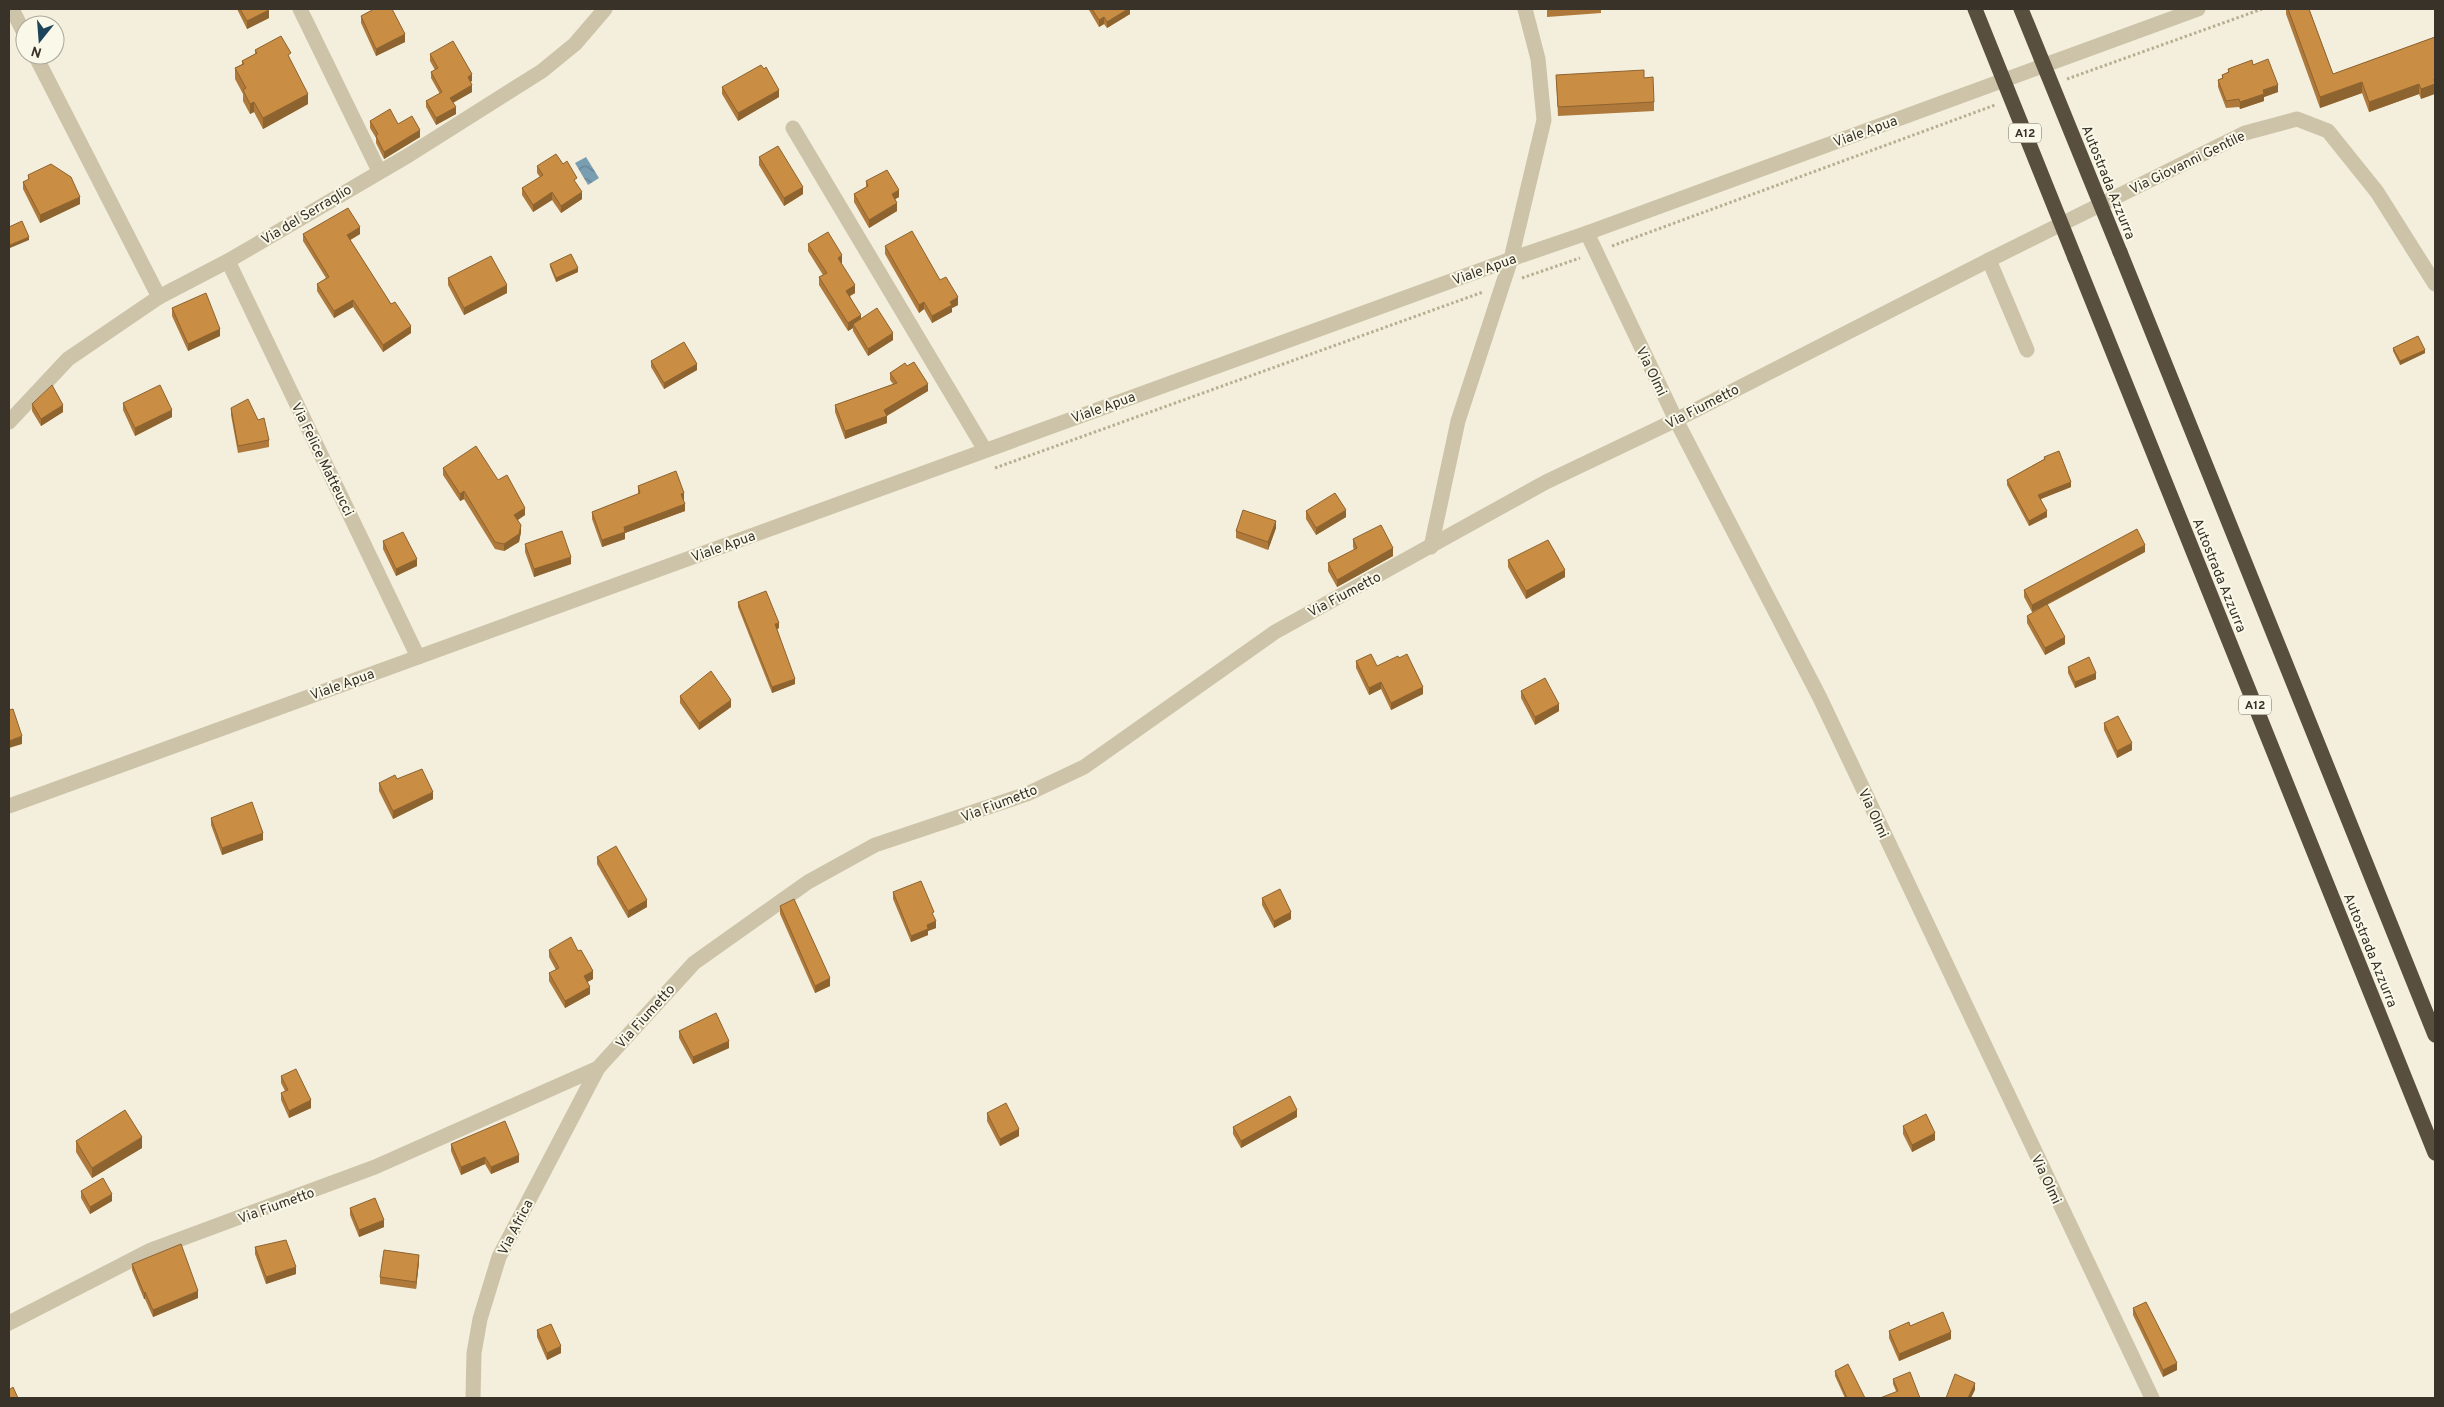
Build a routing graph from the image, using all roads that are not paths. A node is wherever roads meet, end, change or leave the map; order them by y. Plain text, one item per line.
1 (300, 9) edge
2 (605, 9) edge
3 (1525, 9) edge
4 (1975, 9) edge
5 (2021, 9) edge
6 (2198, 9) edge
7 (40, 65) edge
8 (793, 128) dead end
9 (378, 171) junction
10 (1587, 233) junction
11 (1511, 259) junction
12 (228, 260) junction
13 (1989, 260) junction
14 (2435, 284) edge
15 (159, 297) junction
16 (2027, 350) dead end
17 (1676, 420) junction
18 (9, 422) edge
19 (985, 450) junction
20 (1431, 547) junction
21 (418, 657) junction
22 (9, 806) edge
23 (2435, 1035) edge
24 (598, 1068) junction
25 (2435, 1153) edge
26 (9, 1323) edge
27 (473, 1398) edge
28 (2152, 1398) edge

1 - 9 street
2 - 9 street, Via del Serraglio
3 - 11 street
4 - 25 highway, Autostrada Azzurra / A12, bridge
5 - 23 highway, Autostrada Azzurra, bridge
6 - 10 street, Viale Apua
7 - 15 street
8 - 19 street
9 - 12 street, Via del Serraglio
10 - 11 street, Viale Apua
10 - 17 street, Via Olmi
11 - 19 street, Viale Apua
11 - 20 street
12 - 15 street, Via del Serraglio
12 - 21 street, Via Felice Matteucci
13 - 14 street, Via Giovanni Gentile
13 - 16 street
13 - 17 street, Via Fiumetto
15 - 18 street, Via del Serraglio
17 - 20 street, Via Fiumetto
17 - 28 street, Via Olmi
19 - 21 street, Viale Apua
20 - 24 street, Via Fiumetto
21 - 22 street, Viale Apua
24 - 26 street, Via Fiumetto
24 - 27 street, Via Africa

